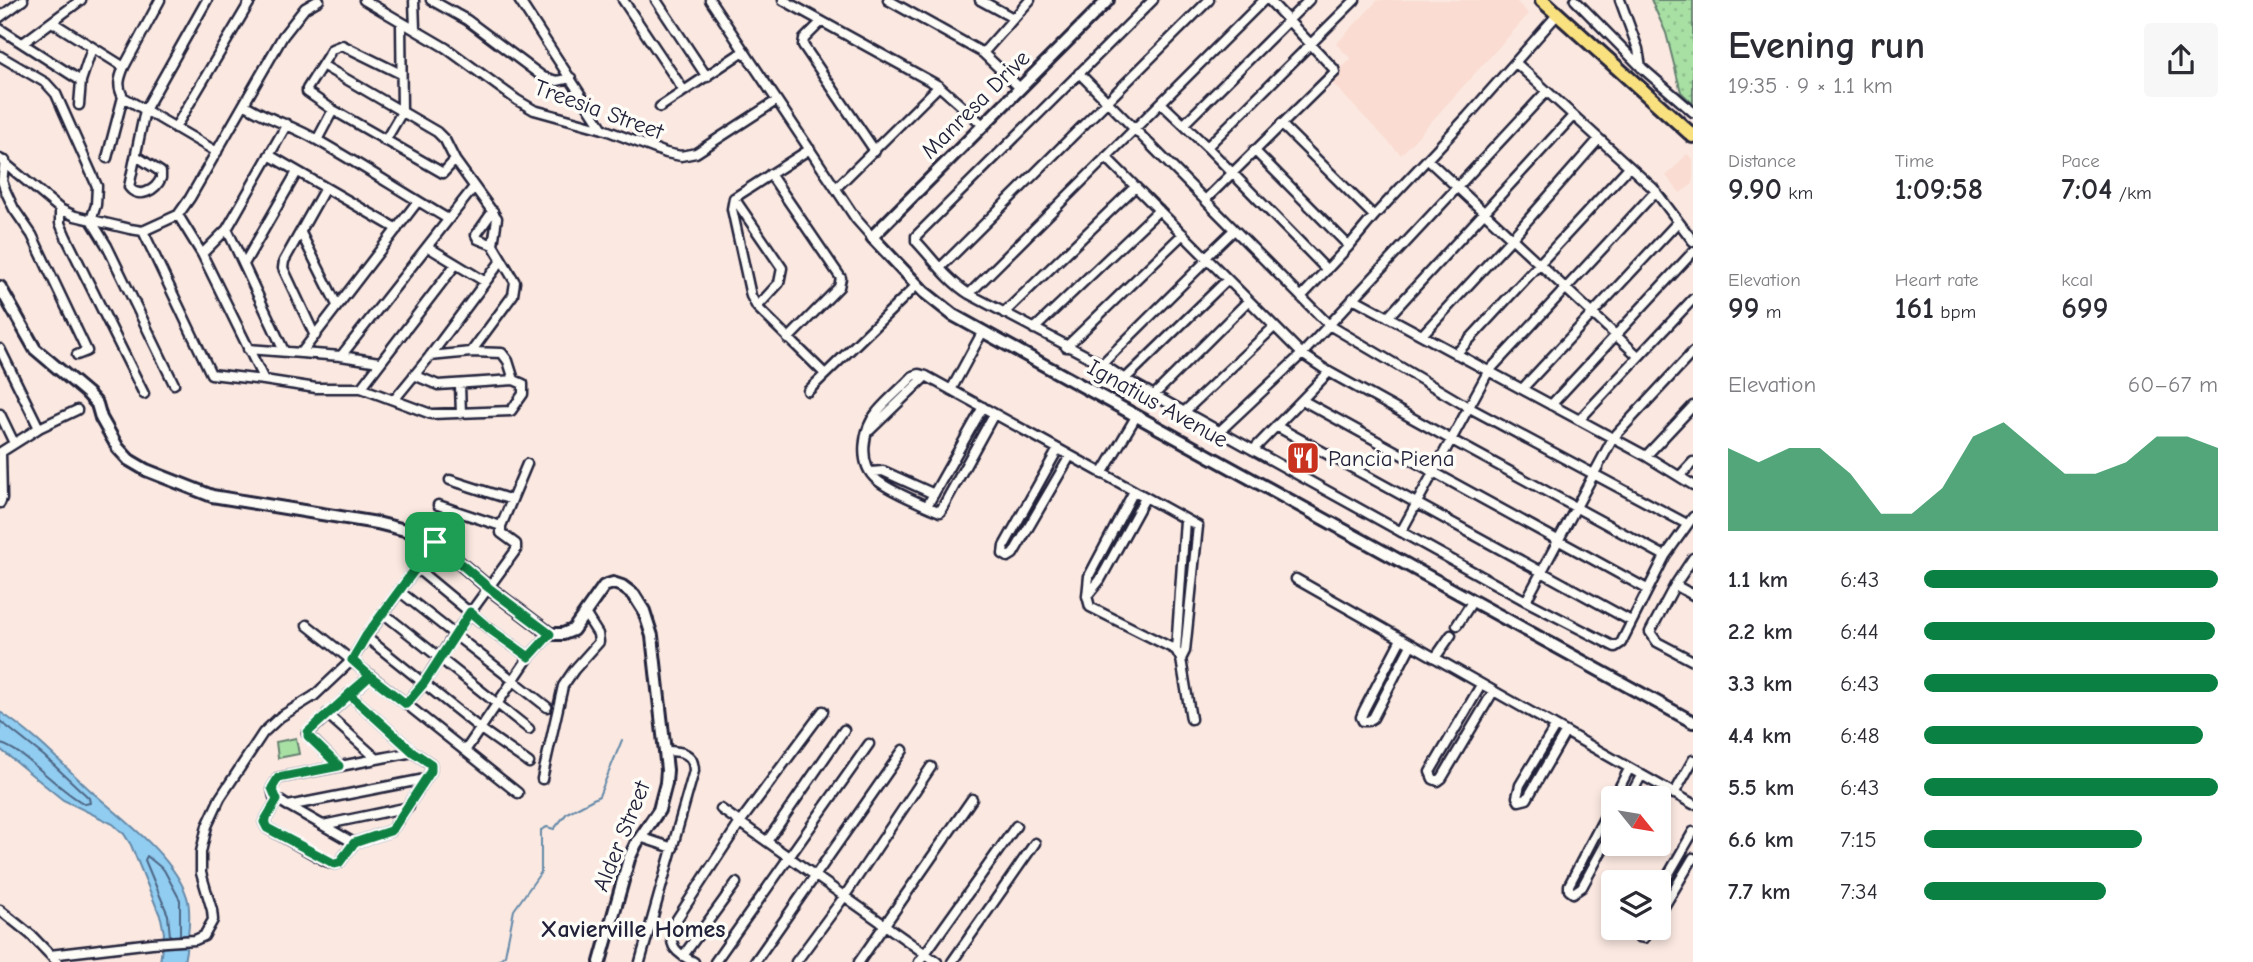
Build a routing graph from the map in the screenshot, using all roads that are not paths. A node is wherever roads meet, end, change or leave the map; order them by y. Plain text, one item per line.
1 (23, 0) edge
2 (80, 0) edge
3 (160, 0) edge
4 (207, 0) edge
5 (251, 0) edge
6 (319, 0) edge
7 (363, 0) edge
8 (414, 0) edge
9 (431, 0) edge
10 (519, 0) edge
11 (623, 0) edge
12 (656, 0) edge
13 (710, 0) edge
14 (783, 0) edge
15 (888, 0) edge
16 (980, 0) edge
17 (1030, 0) edge
18 (1108, 0) edge
19 (1153, 0) edge
20 (1209, 0) edge
21 (1266, 0) edge
22 (1309, 0) edge
23 (1354, 0) edge
24 (1542, 0) edge
25 (1575, 0) edge
26 (1620, 0) edge
27 (1557, 15) junction
28 (0, 17) edge
29 (1013, 18) junction
30 (1289, 20) junction
31 (51, 22) junction
32 (821, 22) junction
33 (401, 23) junction
34 (0, 29) edge
35 (415, 29) junction
36 (23, 43) junction
37 (1311, 43) junction
38 (92, 48) junction
39 (744, 51) junction
40 (983, 53) junction
41 (0, 56) edge
42 (1516, 63) junction
43 (322, 65) junction
44 (1642, 66) junction
45 (124, 67) junction
46 (1079, 73) junction
47 (401, 74) junction
48 (708, 77) junction
49 (571, 78) junction
50 (81, 81) junction
51 (939, 86) junction
52 (1020, 88) junction
53 (684, 91) junction
54 (1547, 91) junction
55 (123, 97) junction
56 (776, 101) junction
57 (1107, 102) junction
58 (1161, 103) junction
59 (244, 104) junction
60 (79, 105) dead end
61 (660, 107) dead end
62 (1691, 108) edge
63 (145, 110) junction
64 (333, 110) junction
65 (402, 112) junction
66 (1573, 116) junction
67 (287, 124) junction
68 (1184, 124) junction
69 (1281, 124) junction
70 (983, 125) junction
71 (175, 128) junction
72 (603, 129) junction
73 (1134, 129) junction
74 (1693, 136) edge
75 (1600, 139) junction
76 (317, 140) junction
77 (385, 141) junction
78 (1207, 147) junction
79 (810, 149) junction
80 (1254, 150) junction
81 (875, 151) junction
82 (217, 152) junction
83 (269, 155) junction
84 (136, 156) junction
85 (1106, 157) junction
86 (107, 158) dead end
87 (2, 160) edge
88 (455, 160) junction
89 (1428, 160) junction
90 (1629, 167) junction
91 (297, 172) junction
92 (1231, 172) junction
93 (770, 174) junction
94 (474, 187) junction
95 (1135, 187) junction
96 (325, 188) junction
97 (836, 188) junction
98 (1458, 188) junction
99 (1656, 191) junction
100 (734, 198) junction
101 (1205, 200) junction
102 (418, 201) junction
103 (60, 209) junction
104 (1159, 210) junction
105 (493, 211) junction
106 (1485, 214) junction
107 (178, 215) junction
108 (1374, 215) junction
109 (448, 219) junction
110 (91, 220) junction
111 (1678, 222) junction
112 (227, 229) junction
113 (397, 229) junction
114 (1234, 230) junction
115 (142, 231) junction
116 (301, 233) junction
117 (1183, 234) junction
118 (872, 237) junction
119 (1512, 238) junction
120 (1693, 241) edge
121 (493, 245) junction
122 (1349, 246) junction
123 (428, 247) junction
124 (1693, 252) edge
125 (202, 254) junction
126 (1207, 258) junction
127 (501, 261) junction
128 (1538, 263) junction
129 (244, 264) junction
130 (456, 264) junction
131 (941, 267) junction
132 (1327, 270) junction
133 (1227, 280) junction
134 (484, 281) junction
135 (917, 285) junction
136 (1566, 288) junction
137 (1, 293) edge
138 (970, 293) junction
139 (1301, 297) junction
140 (1353, 298) junction
141 (1693, 299) edge
142 (1248, 301) junction
143 (337, 305) junction
144 (758, 307) junction
145 (1004, 313) junction
146 (1593, 313) junction
147 (1388, 317) junction
148 (1329, 325) junction
149 (1273, 327) junction
150 (1034, 329) junction
151 (983, 331) junction
152 (1617, 334) junction
153 (315, 335) junction
154 (1422, 335) junction
155 (788, 339) junction
156 (1066, 347) junction
157 (0, 349) edge
158 (248, 349) junction
159 (284, 351) junction
160 (302, 352) junction
161 (471, 352) junction
162 (1693, 352) edge
163 (1302, 354) junction
164 (1456, 354) junction
165 (77, 355) dead end
166 (341, 356) junction
167 (430, 356) junction
168 (1638, 356) junction
169 (379, 362) junction
170 (1101, 364) junction
171 (1329, 372) junction
172 (1488, 372) junction
173 (824, 373) junction
174 (414, 375) junction
175 (1125, 379) junction
176 (264, 380) junction
177 (514, 380) junction
178 (174, 384) dead end
179 (460, 385) junction
180 (361, 388) junction
181 (951, 390) junction
182 (1522, 390) junction
183 (808, 391) dead end
184 (144, 394) dead end
185 (1154, 395) junction
186 (394, 400) junction
187 (1302, 400) junction
188 (1551, 405) junction
189 (1693, 406) edge
190 (983, 407) junction
191 (1468, 407) junction
192 (77, 410) dead end
193 (1184, 412) junction
194 (0, 414) edge
195 (461, 414) junction
196 (995, 414) junction
197 (1137, 415) junction
198 (1579, 420) junction
199 (1276, 426) junction
200 (39, 428) junction
201 (1220, 431) junction
202 (1613, 438) junction
203 (1450, 439) junction
204 (14, 443) junction
205 (1058, 449) junction
206 (1253, 450) junction
207 (1, 452) edge
208 (1070, 456) junction
209 (1646, 456) junction
210 (1693, 462) edge
211 (527, 464) dead end
212 (1, 469) edge
213 (871, 472) junction
214 (1433, 472) junction
215 (1595, 473) junction
216 (1102, 474) junction
217 (1680, 476) junction
218 (450, 480) dead end
219 (1693, 485) edge
220 (1134, 491) junction
221 (934, 494) junction
222 (1145, 498) junction
223 (512, 500) junction
224 (0, 503) edge
225 (1417, 504) junction
226 (438, 505) dead end
227 (927, 506) junction
228 (1576, 509) junction
229 (1185, 520) junction
230 (1690, 521) edge
231 (500, 526) junction
232 (1401, 532) junction
233 (1559, 539) junction
234 (435, 542) junction
235 (1665, 556) junction
236 (1693, 558) edge
237 (415, 567) junction
238 (1541, 573) junction
239 (1296, 579) dead end
240 (1675, 585) junction
241 (489, 588) junction
242 (1647, 589) junction
243 (399, 591) junction
244 (1693, 595) edge
245 (1087, 596) junction
246 (1526, 601) junction
247 (1472, 602) junction
248 (470, 612) junction
249 (383, 613) junction
250 (586, 615) junction
251 (1631, 621) junction
252 (307, 625) dead end
253 (1457, 625) dead end
254 (550, 634) junction
255 (454, 635) junction
256 (1451, 635) dead end
257 (366, 636) junction
258 (1401, 639) junction
259 (1411, 645) junction
260 (1176, 650) junction
261 (529, 657) junction
262 (439, 658) junction
263 (1435, 658) junction
264 (1181, 659) junction
265 (352, 660) junction
266 (1693, 662) edge
267 (370, 676) junction
268 (513, 682) junction
269 (424, 683) junction
270 (1481, 685) junction
271 (1493, 692) junction
272 (349, 694) junction
273 (406, 704) junction
274 (497, 705) junction
275 (547, 707) dead end
276 (823, 711) dead end
277 (327, 714) junction
278 (1191, 719) dead end
279 (1693, 722) edge
280 (1555, 727) junction
281 (529, 729) dead end
282 (482, 730) junction
283 (844, 730) dead end
284 (1565, 733) junction
285 (869, 744) dead end
286 (903, 750) dead end
287 (465, 751) junction
288 (666, 751) junction
289 (413, 752) junction
290 (376, 758) junction
291 (1693, 760) edge
292 (529, 763) dead end
293 (339, 766) junction
294 (931, 767) dead end
295 (1629, 769) junction
296 (1641, 776) junction
297 (425, 779) junction
298 (542, 779) dead end
299 (1620, 786) edge
300 (1636, 786) edge
301 (517, 793) dead end
302 (1674, 794) junction
303 (972, 799) dead end
304 (277, 800) junction
305 (1693, 804) edge
306 (288, 806) junction
307 (410, 806) junction
308 (721, 809) dead end
309 (741, 821) junction
310 (1601, 823) edge
311 (323, 825) junction
312 (1016, 826) dead end
313 (1693, 832) edge
314 (640, 837) junction
315 (768, 840) junction
316 (354, 843) junction
317 (1035, 843) dead end
318 (673, 848) junction
319 (1601, 852) edge
320 (790, 856) junction
321 (1693, 858) edge
322 (1671, 870) edge
323 (817, 877) junction
324 (736, 883) dead end
325 (1671, 895) edge
326 (844, 897) junction
327 (0, 910) edge
328 (885, 925) junction
329 (50, 954) junction
330 (925, 954) junction
331 (683, 956) junction
332 (57, 962) edge
333 (600, 962) edge
334 (640, 962) edge
335 (694, 962) edge
336 (715, 962) edge
337 (755, 962) edge
338 (796, 962) edge
339 (859, 962) edge
340 (919, 962) edge
341 (937, 962) edge
342 (951, 962) edge

1 - 28 street
2 - 31 street
3 - 45 street
4 - 63 street
5 - 71 street
6 - 59 street
7 - 33 street, Treesia Street
8 - 35 street
9 - 49 street
10 - 49 street
11 - 53 street
12 - 48 street
13 - 39 street, Ignatius Avenue
14 - 32 street
15 - 40 street
16 - 29 street
17 - 29 street
18 - 52 street, Manresa Drive
19 - 46 street
20 - 57 street
21 - 30 street
21 - 58 street
22 - 30 street
23 - 37 street
24 - 27 main road
25 - 44 street
26 - 44 street
27 - 42 street
27 - 74 main road
29 - 40 street
30 - 37 street
30 - 68 street
31 - 36 street
31 - 38 street
32 - 51 street
32 - 81 street
33 - 35 street, Treesia Street
33 - 47 street
34 - 36 street
35 - 72 street, Treesia Street
36 - 50 street
37 - 69 street
37 - 78 street
38 - 45 street
38 - 50 street
39 - 48 street
39 - 56 street, Ignatius Avenue
40 - 52 street
41 - 110 street
42 - 54 street
42 - 89 street
43 - 47 street
43 - 64 street
43 - 65 street
44 - 62 street
45 - 55 street
46 - 57 street
46 - 131 street
47 - 65 street
48 - 53 street
49 - 72 street
50 - 60 street
51 - 70 street
51 - 81 street
52 - 70 street, Manresa Drive
53 - 61 street
54 - 66 street
54 - 98 street
55 - 63 street
55 - 86 street
56 - 72 street, Treesia Street
56 - 79 street, Ignatius Avenue
57 - 73 street
57 - 131 street
58 - 68 street
58 - 73 street
59 - 67 street
59 - 82 street
63 - 71 street
63 - 84 street
64 - 76 street
64 - 77 street
65 - 77 street
65 - 88 street
66 - 75 street
66 - 106 street
67 - 76 street
67 - 83 street
68 - 78 street
69 - 80 street
69 - 108 street
70 - 118 street, Manresa Drive
71 - 82 street
73 - 85 street
73 - 101 street
75 - 90 street
75 - 119 street
76 - 102 street
77 - 88 street
78 - 92 street
79 - 93 street
79 - 97 street, Ignatius Avenue
80 - 92 street
80 - 122 street
81 - 97 street
82 - 107 street
83 - 91 street
83 - 112 street
84 - 84 street
85 - 95 street
85 - 138 street
87 - 103 street
87 - 165 street
88 - 94 street
89 - 98 street
89 - 108 street
90 - 99 street
90 - 128 street
91 - 96 street
91 - 129 street
92 - 101 street
92 - 132 street
93 - 100 street
93 - 155 street
94 - 105 street
94 - 109 street
95 - 104 street
95 - 145 street
96 - 113 street
96 - 116 street
97 - 118 street, Ignatius Avenue
98 - 106 street
98 - 140 street
99 - 111 street
99 - 136 street
100 - 144 street
100 - 144 street
101 - 114 street
102 - 109 street
102 - 113 street
103 - 110 street
103 - 184 street
104 - 117 street
104 - 150 street
105 - 121 street
105 - 121 street
106 - 119 street
106 - 147 street
107 - 115 street
107 - 125 street
108 - 122 street
109 - 123 street
110 - 115 street
110 - 178 street
111 - 120 street
111 - 146 street
112 - 125 street
112 - 129 street
113 - 143 street
114 - 126 street
114 - 139 street
115 - 176 street
116 - 143 street
116 - 153 street
117 - 126 street
117 - 156 street
118 - 135 street, Ignatius Avenue
119 - 128 street
119 - 154 street
121 - 127 street
122 - 132 street
123 - 130 street
123 - 166 street
124 - 152 street
125 - 158 street
126 - 133 street
126 - 170 street
127 - 134 street
127 - 161 street
128 - 136 street
128 - 164 street
129 - 159 street
130 - 134 street
130 - 169 street
131 - 138 street
132 - 139 street
133 - 142 street
133 - 175 street
134 - 167 street
135 - 151 street, Ignatius Avenue
135 - 173 street
136 - 146 street
136 - 172 street
137 - 234 street
138 - 145 street
139 - 148 street
140 - 147 street
140 - 148 street
141 - 168 street
142 - 149 street
142 - 185 street
143 - 153 street
144 - 155 street
145 - 150 street
146 - 152 street
146 - 182 street
147 - 154 street
148 - 163 street
148 - 191 street
149 - 163 street
149 - 193 street
150 - 156 street
151 - 181 street
151 - 197 street, Ignatius Avenue
152 - 168 street
152 - 188 street
153 - 160 street
154 - 164 street
155 - 173 street
156 - 170 street
157 - 200 street
158 - 159 street
158 - 176 street
159 - 160 street
160 - 166 street
161 - 167 street
161 - 177 street
162 - 202 street
163 - 171 street
163 - 201 street
164 - 172 street
166 - 169 street
167 - 174 street
168 - 198 street
169 - 180 street
170 - 175 street
171 - 187 street
171 - 203 street
172 - 182 street
172 - 191 street
173 - 183 street
174 - 179 street
174 - 186 street
175 - 185 street
176 - 180 street
177 - 179 street
177 - 195 street
179 - 195 street
180 - 186 street
181 - 190 street
181 - 213 street
182 - 188 street
185 - 193 street
186 - 195 street
187 - 199 street
187 - 214 street
188 - 198 street
189 - 209 street
190 - 196 street
190 - 221 street
191 - 203 street
191 - 215 street
192 - 200 street
193 - 201 street
194 - 204 street
196 - 205 street
196 - 227 street
197 - 216 street
197 - 247 street, Ignatius Avenue
198 - 202 street
199 - 206 street
199 - 225 street
200 - 204 street
201 - 206 street
202 - 209 street
202 - 215 street
203 - 214 street
203 - 228 street
204 - 207 street
205 - 208 street
205 - 208 street
206 - 232 street
207 - 212 street
208 - 216 street
209 - 217 street
210 - 217 street
211 - 223 street
212 - 224 street
213 - 221 street
213 - 227 street
214 - 225 street
214 - 233 street
215 - 228 street
215 - 230 street
216 - 220 street
217 - 219 street
218 - 223 street
220 - 222 street
220 - 245 street
221 - 227 street
222 - 229 street
222 - 245 street
223 - 231 street
225 - 232 street
225 - 238 street
226 - 231 street
228 - 233 street
228 - 235 street
229 - 260 street
229 - 264 street
230 - 235 street
231 - 241 street
232 - 246 street
233 - 238 street
233 - 242 street
234 - 237 street
234 - 241 street
235 - 242 street
236 - 240 street
237 - 243 street
237 - 248 street
238 - 246 street
238 - 251 street
239 - 258 street
240 - 244 street
240 - 266 street
241 - 248 street
241 - 254 street
242 - 251 street
243 - 249 street
243 - 255 street
245 - 260 street
246 - 251 street
247 - 253 street
247 - 279 street, Ignatius Avenue
248 - 255 street
248 - 261 street
249 - 257 street
249 - 262 street
250 - 254 street
250 - 288 street, Alder Street
250 - 298 street
252 - 265 street
254 - 261 street
255 - 262 street
255 - 268 street
256 - 263 street
257 - 265 street
257 - 269 street
258 - 259 street
258 - 259 street
259 - 263 street
260 - 264 street
261 - 268 street
262 - 269 street
262 - 274 street
263 - 270 street
264 - 278 street
265 - 267 street
265 - 329 street
267 - 272 street
267 - 273 street
268 - 274 street
268 - 275 street
269 - 273 street
269 - 282 street
270 - 271 street
270 - 271 street
271 - 280 street
272 - 277 street
272 - 289 street
273 - 287 street
274 - 281 street
274 - 282 street
276 - 309 street
277 - 290 street
277 - 293 street
280 - 284 street
280 - 284 street
282 - 287 street
282 - 292 street
283 - 315 street
284 - 295 street
285 - 320 street
286 - 323 street
287 - 301 street
288 - 314 street, Alder Street
288 - 318 street
289 - 290 street
289 - 297 street
290 - 293 street
291 - 302 street
293 - 304 street
294 - 326 street
295 - 296 street
295 - 299 street
296 - 300 street
296 - 302 street
297 - 306 street
297 - 307 street
302 - 305 street
303 - 328 street
304 - 306 street
304 - 316 street
306 - 311 street
307 - 311 street
307 - 316 street
308 - 309 street
309 - 315 street
309 - 331 street
310 - 319 street
311 - 316 street
312 - 330 street
313 - 322 street
314 - 318 street
314 - 333 street, Alder Street
315 - 320 street
317 - 342 street
318 - 334 street
320 - 323 street
320 - 336 street
321 - 325 street
323 - 326 street
323 - 337 street
324 - 331 street
326 - 328 street
326 - 338 street
327 - 329 street
328 - 330 street
328 - 339 street
329 - 332 street
330 - 340 street
330 - 341 street
331 - 335 street

